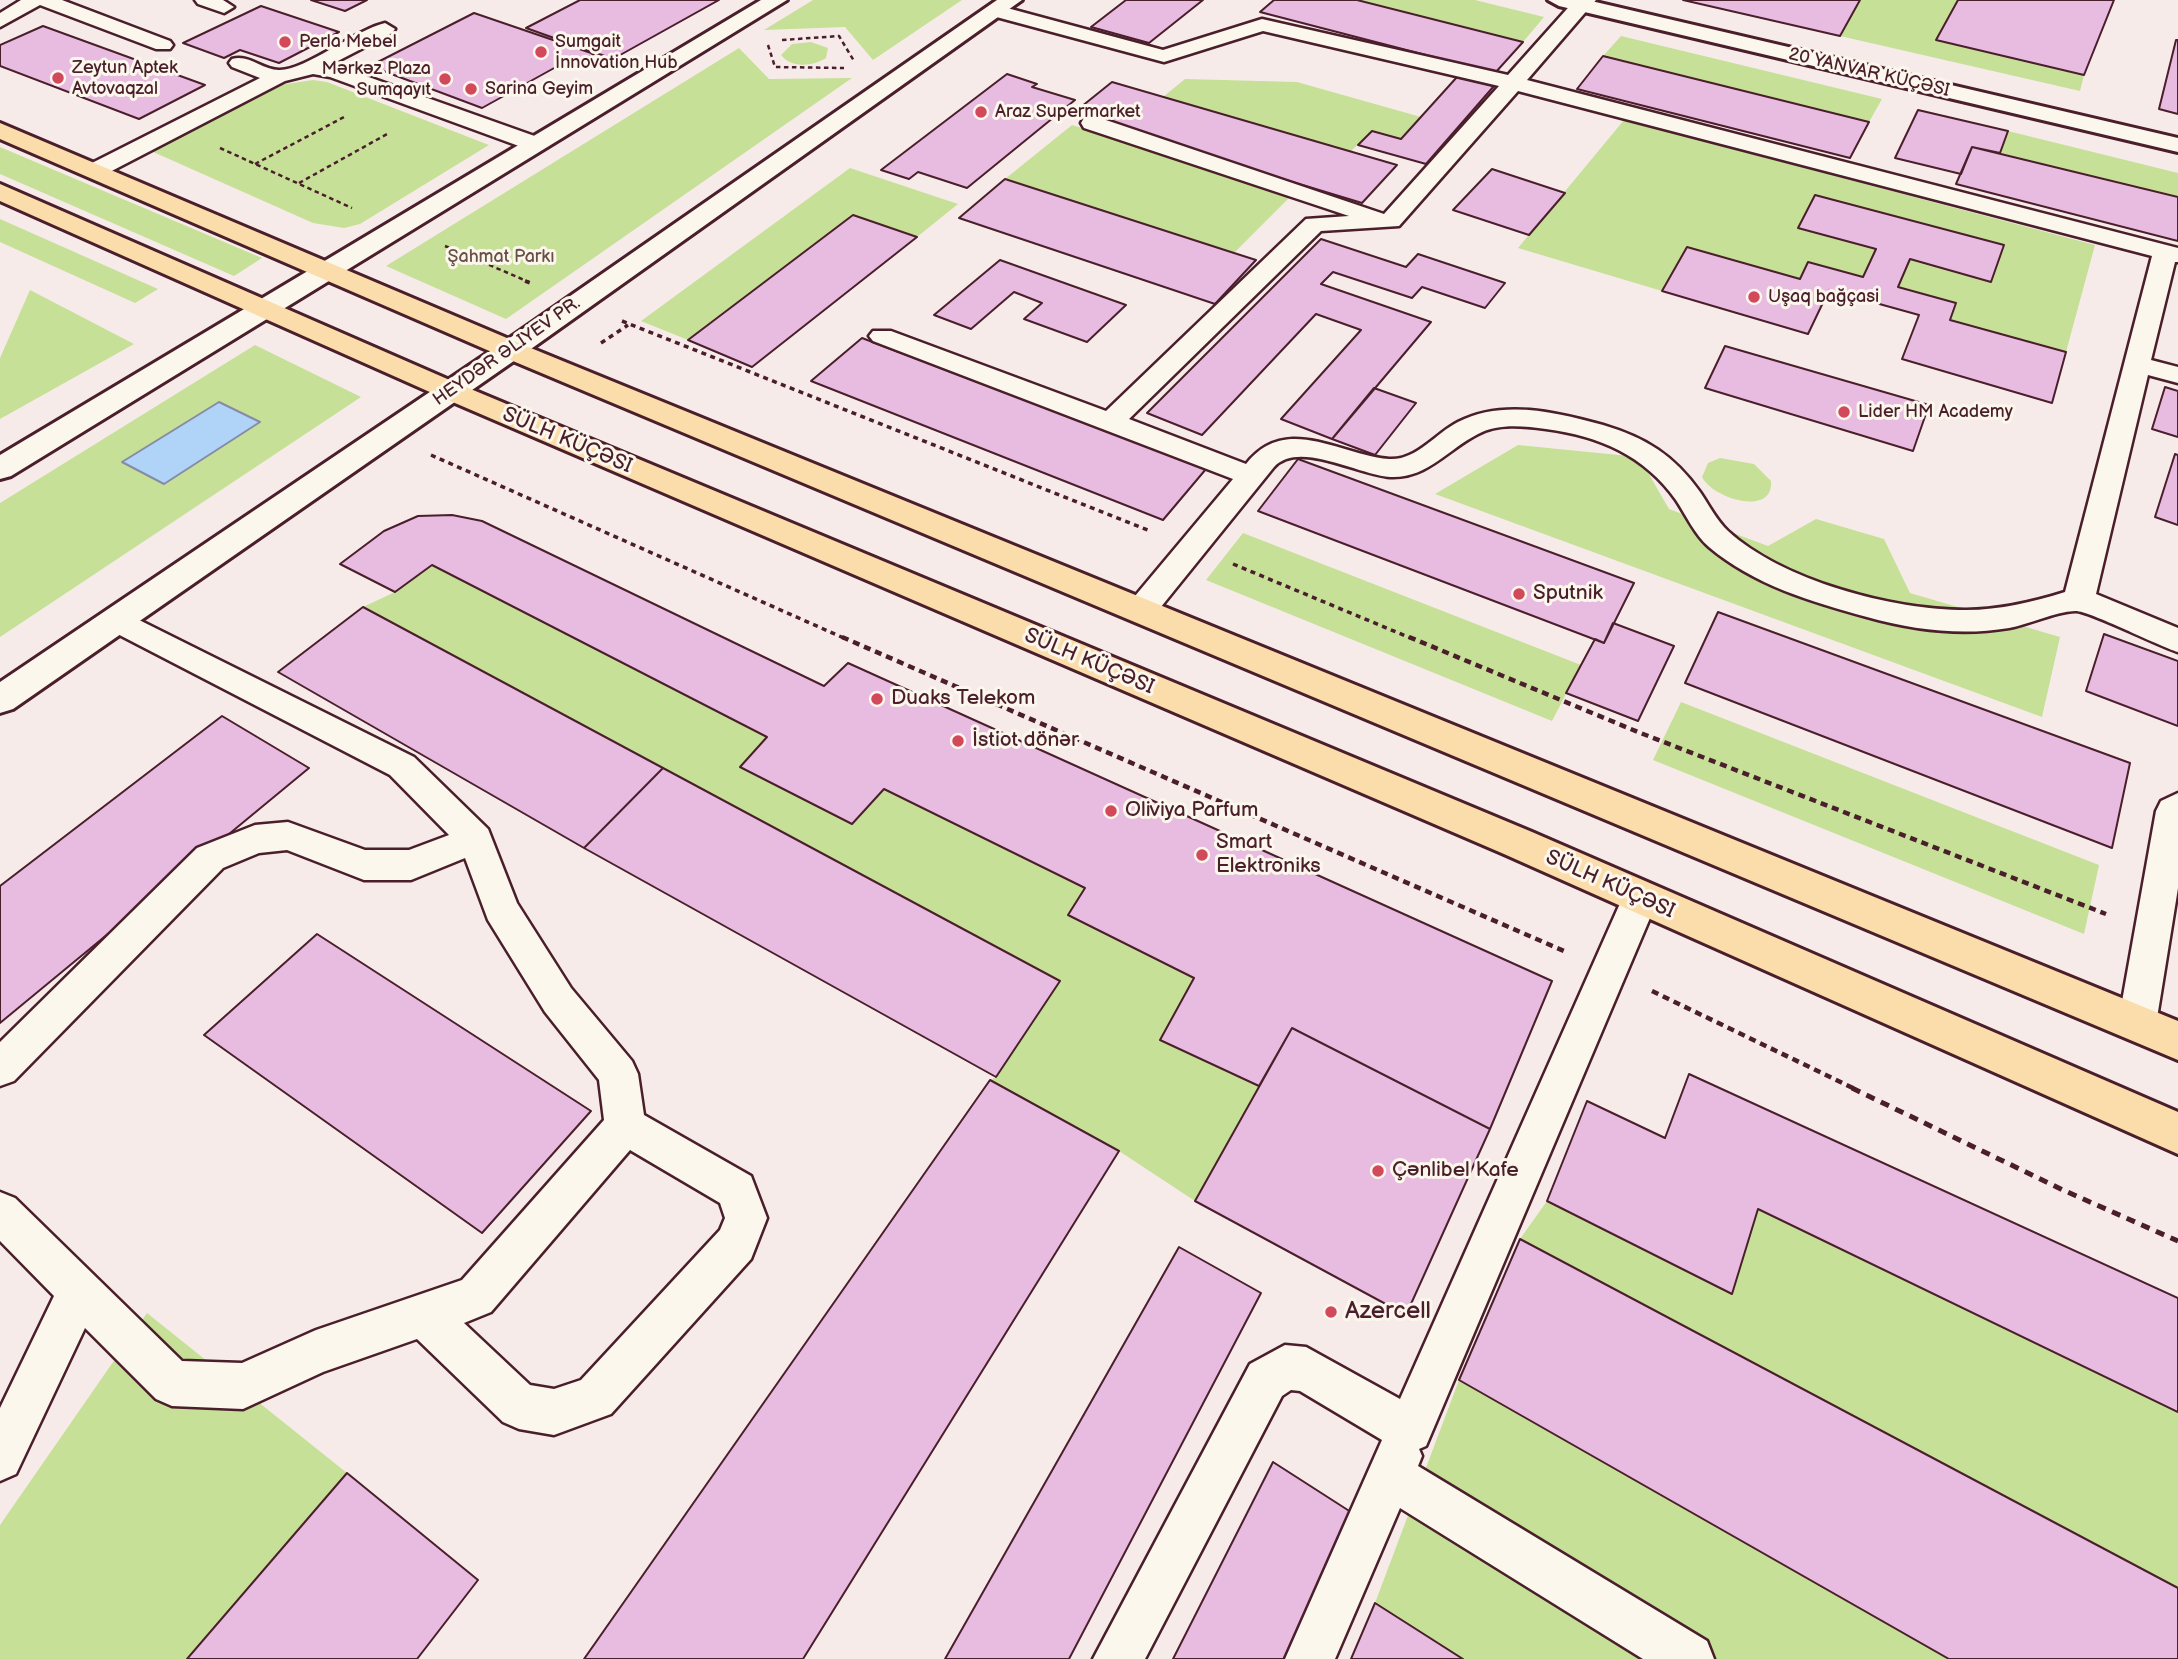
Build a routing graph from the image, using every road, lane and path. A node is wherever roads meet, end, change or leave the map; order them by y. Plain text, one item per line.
1 (35, 0) edge
2 (44, 0) edge
3 (205, 0) edge
4 (776, 0) edge
5 (1576, 2) edge
6 (1003, 6) edge
7 (224, 7) dead end
8 (0, 21) edge
9 (731, 28) junction
10 (385, 29) dead end
11 (767, 41) junction
12 (163, 45) dead end
13 (239, 63) dead end
14 (313, 68) junction
15 (858, 68) junction
16 (278, 77) junction
17 (897, 81) junction
18 (1513, 83) junction
19 (348, 115) dead end
20 (1093, 123) dead end
21 (0, 130) edge
22 (390, 132) dead end
23 (535, 144) junction
24 (2178, 145) edge
25 (215, 146) dead end
26 (254, 164) junction
27 (94, 171) junction
28 (298, 183) junction
29 (0, 192) edge
30 (1391, 221) junction
31 (400, 227) junction
32 (2171, 254) edge
33 (327, 272) junction
34 (578, 303) junction
35 (263, 311) junction
36 (882, 336) dead end
37 (511, 350) junction
38 (2137, 364) junction
39 (2178, 375) edge
40 (451, 391) junction
41 (1110, 422) junction
42 (436, 457) dead end
43 (0, 469) edge
44 (1251, 476) junction
45 (1192, 548) junction
46 (2079, 599) junction
47 (1141, 610) junction
48 (117, 620) junction
49 (2178, 641) edge
50 (0, 700) edge
51 (2178, 807) edge
52 (476, 838) junction
53 (1640, 899) junction
54 (2152, 932) junction
55 (1609, 971) junction
56 (2137, 1024) junction
57 (2178, 1041) edge
58 (0, 1068) edge
59 (625, 1126) junction
60 (2178, 1133) edge
61 (0, 1212) edge
62 (2178, 1241) edge
63 (80, 1291) junction
64 (423, 1315) junction
65 (1410, 1430) junction
66 (0, 1458) edge
67 (1390, 1475) junction
68 (1118, 1659) edge
69 (1310, 1659) edge
70 (1689, 1659) edge

1 - 8 lane
2 - 12 lane
3 - 7 lane
4 - 9 main road
5 - 18 lane
5 - 24 main road, 20 YANVAR KÜÇƏSI
6 - 17 main road, HEYDƏR ƏLIYEV PR.
6 - 18 lane
9 - 11 path
9 - 23 main road
10 - 14 lane
11 - 15 path
11 - 15 path
13 - 16 lane
14 - 16 lane
14 - 23 lane
15 - 17 path
16 - 27 lane
17 - 34 main road, HEYDƏR ƏLIYEV PR.
18 - 30 lane
18 - 32 lane
19 - 26 path
20 - 30 lane
21 - 27 highway
22 - 28 path
23 - 31 main road
25 - 26 path
26 - 28 path
27 - 33 highway
28 - 31 path
29 - 35 highway, SÜLH KÜÇƏSI
30 - 41 lane
31 - 33 main road
31 - 34 path
32 - 38 lane
33 - 35 main road
33 - 37 highway
34 - 37 main road, HEYDƏR ƏLIYEV PR.
34 - 45 path
35 - 40 highway, SÜLH KÜÇƏSI
35 - 43 main road
36 - 41 lane
37 - 40 main road, HEYDƏR ƏLIYEV PR.
37 - 47 highway
38 - 39 lane
38 - 46 lane
40 - 48 main road, HEYDƏR ƏLIYEV PR.
40 - 53 highway, SÜLH KÜÇƏSI
41 - 44 lane
42 - 55 path
44 - 45 lane
44 - 46 lane
45 - 47 lane
45 - 54 path
46 - 49 lane
47 - 56 highway
48 - 50 main road, HEYDƏR ƏLIYEV PR.
48 - 52 lane
51 - 54 lane
52 - 58 lane
52 - 59 lane
53 - 55 lane
53 - 60 highway, SÜLH KÜÇƏSI
54 - 56 lane
55 - 62 path
55 - 65 lane
56 - 57 highway
59 - 64 lane
59 - 64 lane
61 - 63 lane
63 - 64 lane
63 - 66 lane
65 - 67 lane
65 - 68 lane
67 - 69 lane
67 - 70 lane

